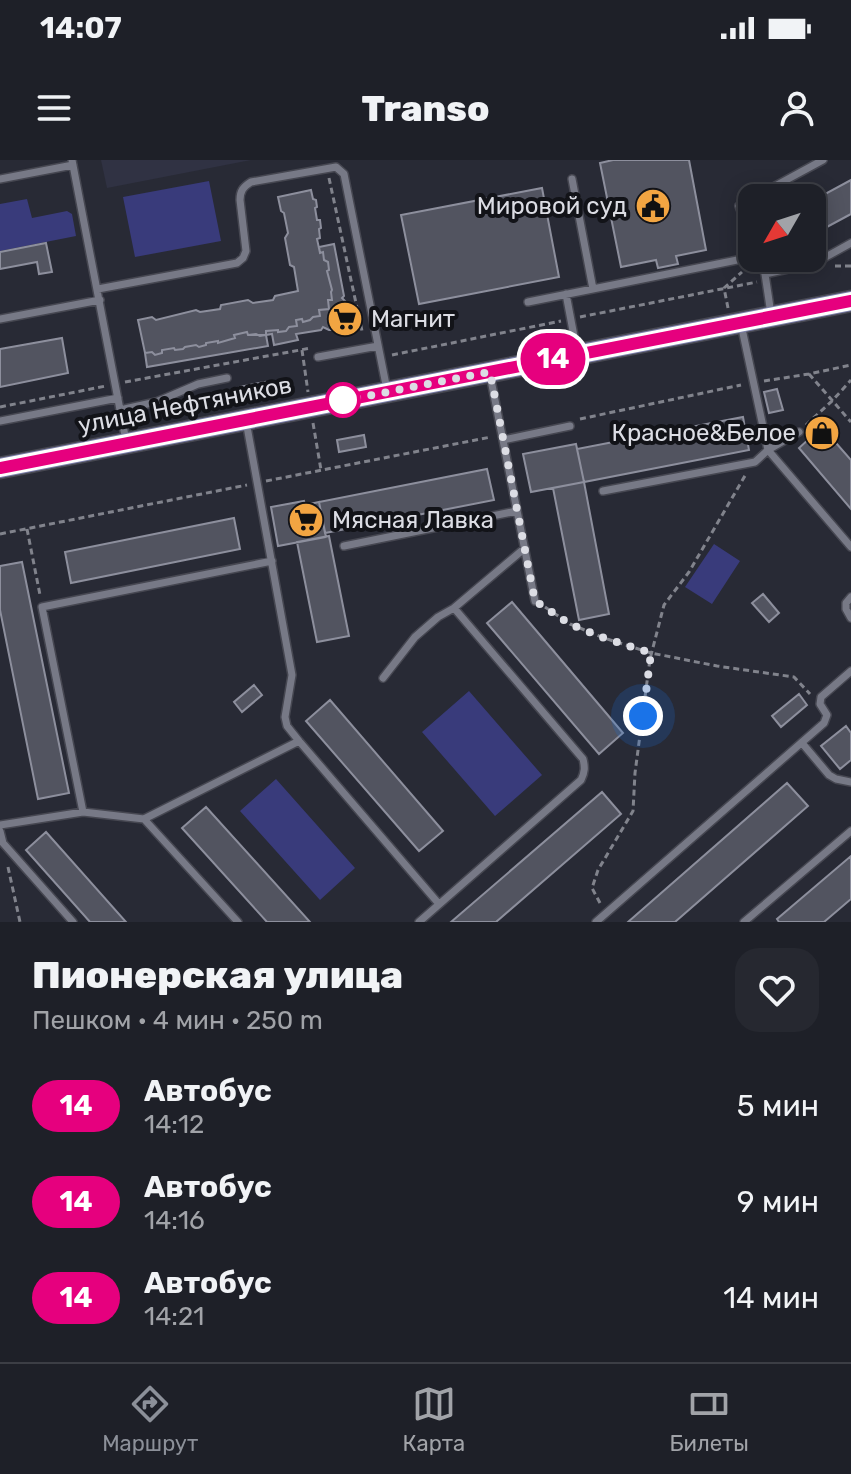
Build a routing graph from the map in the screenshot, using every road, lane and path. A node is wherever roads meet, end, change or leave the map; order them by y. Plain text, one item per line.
1 (308, 160) edge
2 (823, 160) edge
3 (73, 162) edge
4 (330, 166) junction
5 (310, 171) junction
6 (0, 179) edge
7 (572, 179) dead end
8 (779, 184) edge
9 (851, 243) edge
10 (738, 260) edge
11 (851, 266) edge
12 (826, 267) edge
13 (741, 272) edge
14 (763, 272) edge
15 (765, 277) junction
16 (724, 288) junction
17 (98, 289) junction
18 (593, 289) junction
19 (566, 294) junction
20 (100, 300) junction
21 (851, 301) edge
22 (528, 302) dead end
23 (771, 316) junction
24 (735, 317) junction
25 (0, 319) edge
26 (571, 319) junction
27 (317, 347) dead end
28 (377, 347) junction
29 (577, 355) junction
30 (318, 357) dead end
31 (851, 365) edge
32 (490, 372) junction
33 (809, 374) junction
34 (227, 378) dead end
35 (851, 380) edge
36 (752, 383) junction
37 (115, 384) junction
38 (388, 392) junction
39 (118, 398) junction
40 (833, 400) junction
41 (0, 407) edge
42 (120, 410) junction
43 (245, 419) junction
44 (578, 419) dead end
45 (0, 421) edge
46 (851, 422) edge
47 (570, 426) dead end
48 (799, 432) joint
49 (503, 437) junction
50 (127, 443) junction
51 (768, 450) junction
52 (755, 462) junction
53 (0, 468) edge
54 (258, 483) junction
55 (603, 491) dead end
56 (517, 511) junction
57 (27, 529) junction
58 (0, 534) edge
59 (344, 546) dead end
60 (851, 547) edge
61 (525, 548) junction
62 (272, 561) junction
63 (851, 597) edge
64 (535, 601) joint
65 (42, 607) junction
66 (454, 608) junction
67 (851, 618) edge
68 (651, 653) junction
69 (851, 671) edge
70 (383, 678) dead end
71 (820, 704) junction
72 (299, 741) junction
73 (802, 743) junction
74 (851, 782) edge
75 (83, 812) junction
76 (144, 819) junction
77 (0, 828) edge
78 (851, 831) edge
79 (3, 843) junction
80 (439, 904) junction
81 (605, 914) junction
82 (20, 922) edge
83 (73, 922) edge
84 (238, 922) edge
85 (419, 922) edge
86 (596, 922) edge
87 (744, 922) edge

1 - 5 lane
2 - 8 lane
3 - 6 lane
3 - 17 lane
4 - 5 lane
4 - 28 path
4 - 28 lane
5 - 17 lane
7 - 18 lane
9 - 15 lane
10 - 18 lane
11 - 12 path
13 - 16 path
14 - 15 lane
15 - 16 path
15 - 23 lane
16 - 24 path
16 - 26 path
17 - 20 lane
18 - 19 lane
19 - 22 lane
19 - 26 lane
20 - 25 lane
20 - 37 lane
21 - 23 main road, улица Нефтяников
23 - 24 main road, улица Нефтяников
24 - 29 main road, улица Нефтяников
24 - 36 lane
26 - 28 path
26 - 29 lane
27 - 37 path
28 - 30 lane
28 - 38 lane
29 - 32 main road, улица Нефтяников
31 - 33 path
32 - 38 main road, улица Нефтяников
32 - 49 lane
33 - 36 path
33 - 40 path
34 - 42 lane
35 - 40 path
36 - 44 path
36 - 51 lane
37 - 39 lane
37 - 41 path
38 - 43 main road, улица Нефтяников
39 - 42 lane
39 - 45 lane
40 - 46 path
40 - 48 path
42 - 50 lane
43 - 50 main road, улица Нефтяников
43 - 54 lane
47 - 49 lane
48 - 51 lane
49 - 54 path
49 - 56 lane
50 - 53 main road, улица Нефтяников
51 - 52 lane
51 - 60 lane
52 - 55 lane
52 - 68 path
54 - 57 path
54 - 62 lane
56 - 59 lane
56 - 61 lane
57 - 58 path
57 - 65 path
61 - 64 lane
61 - 66 lane
62 - 65 lane
62 - 72 lane
63 - 67 lane
64 - 68 path
65 - 75 lane
66 - 70 lane
66 - 80 lane
68 - 71 path
68 - 81 path
69 - 71 lane
71 - 73 lane
72 - 76 lane
72 - 80 lane
73 - 74 lane
73 - 81 lane
75 - 76 lane
75 - 77 lane
76 - 84 lane
77 - 79 lane
78 - 87 lane
79 - 82 path
79 - 83 lane
80 - 85 lane
81 - 86 lane

